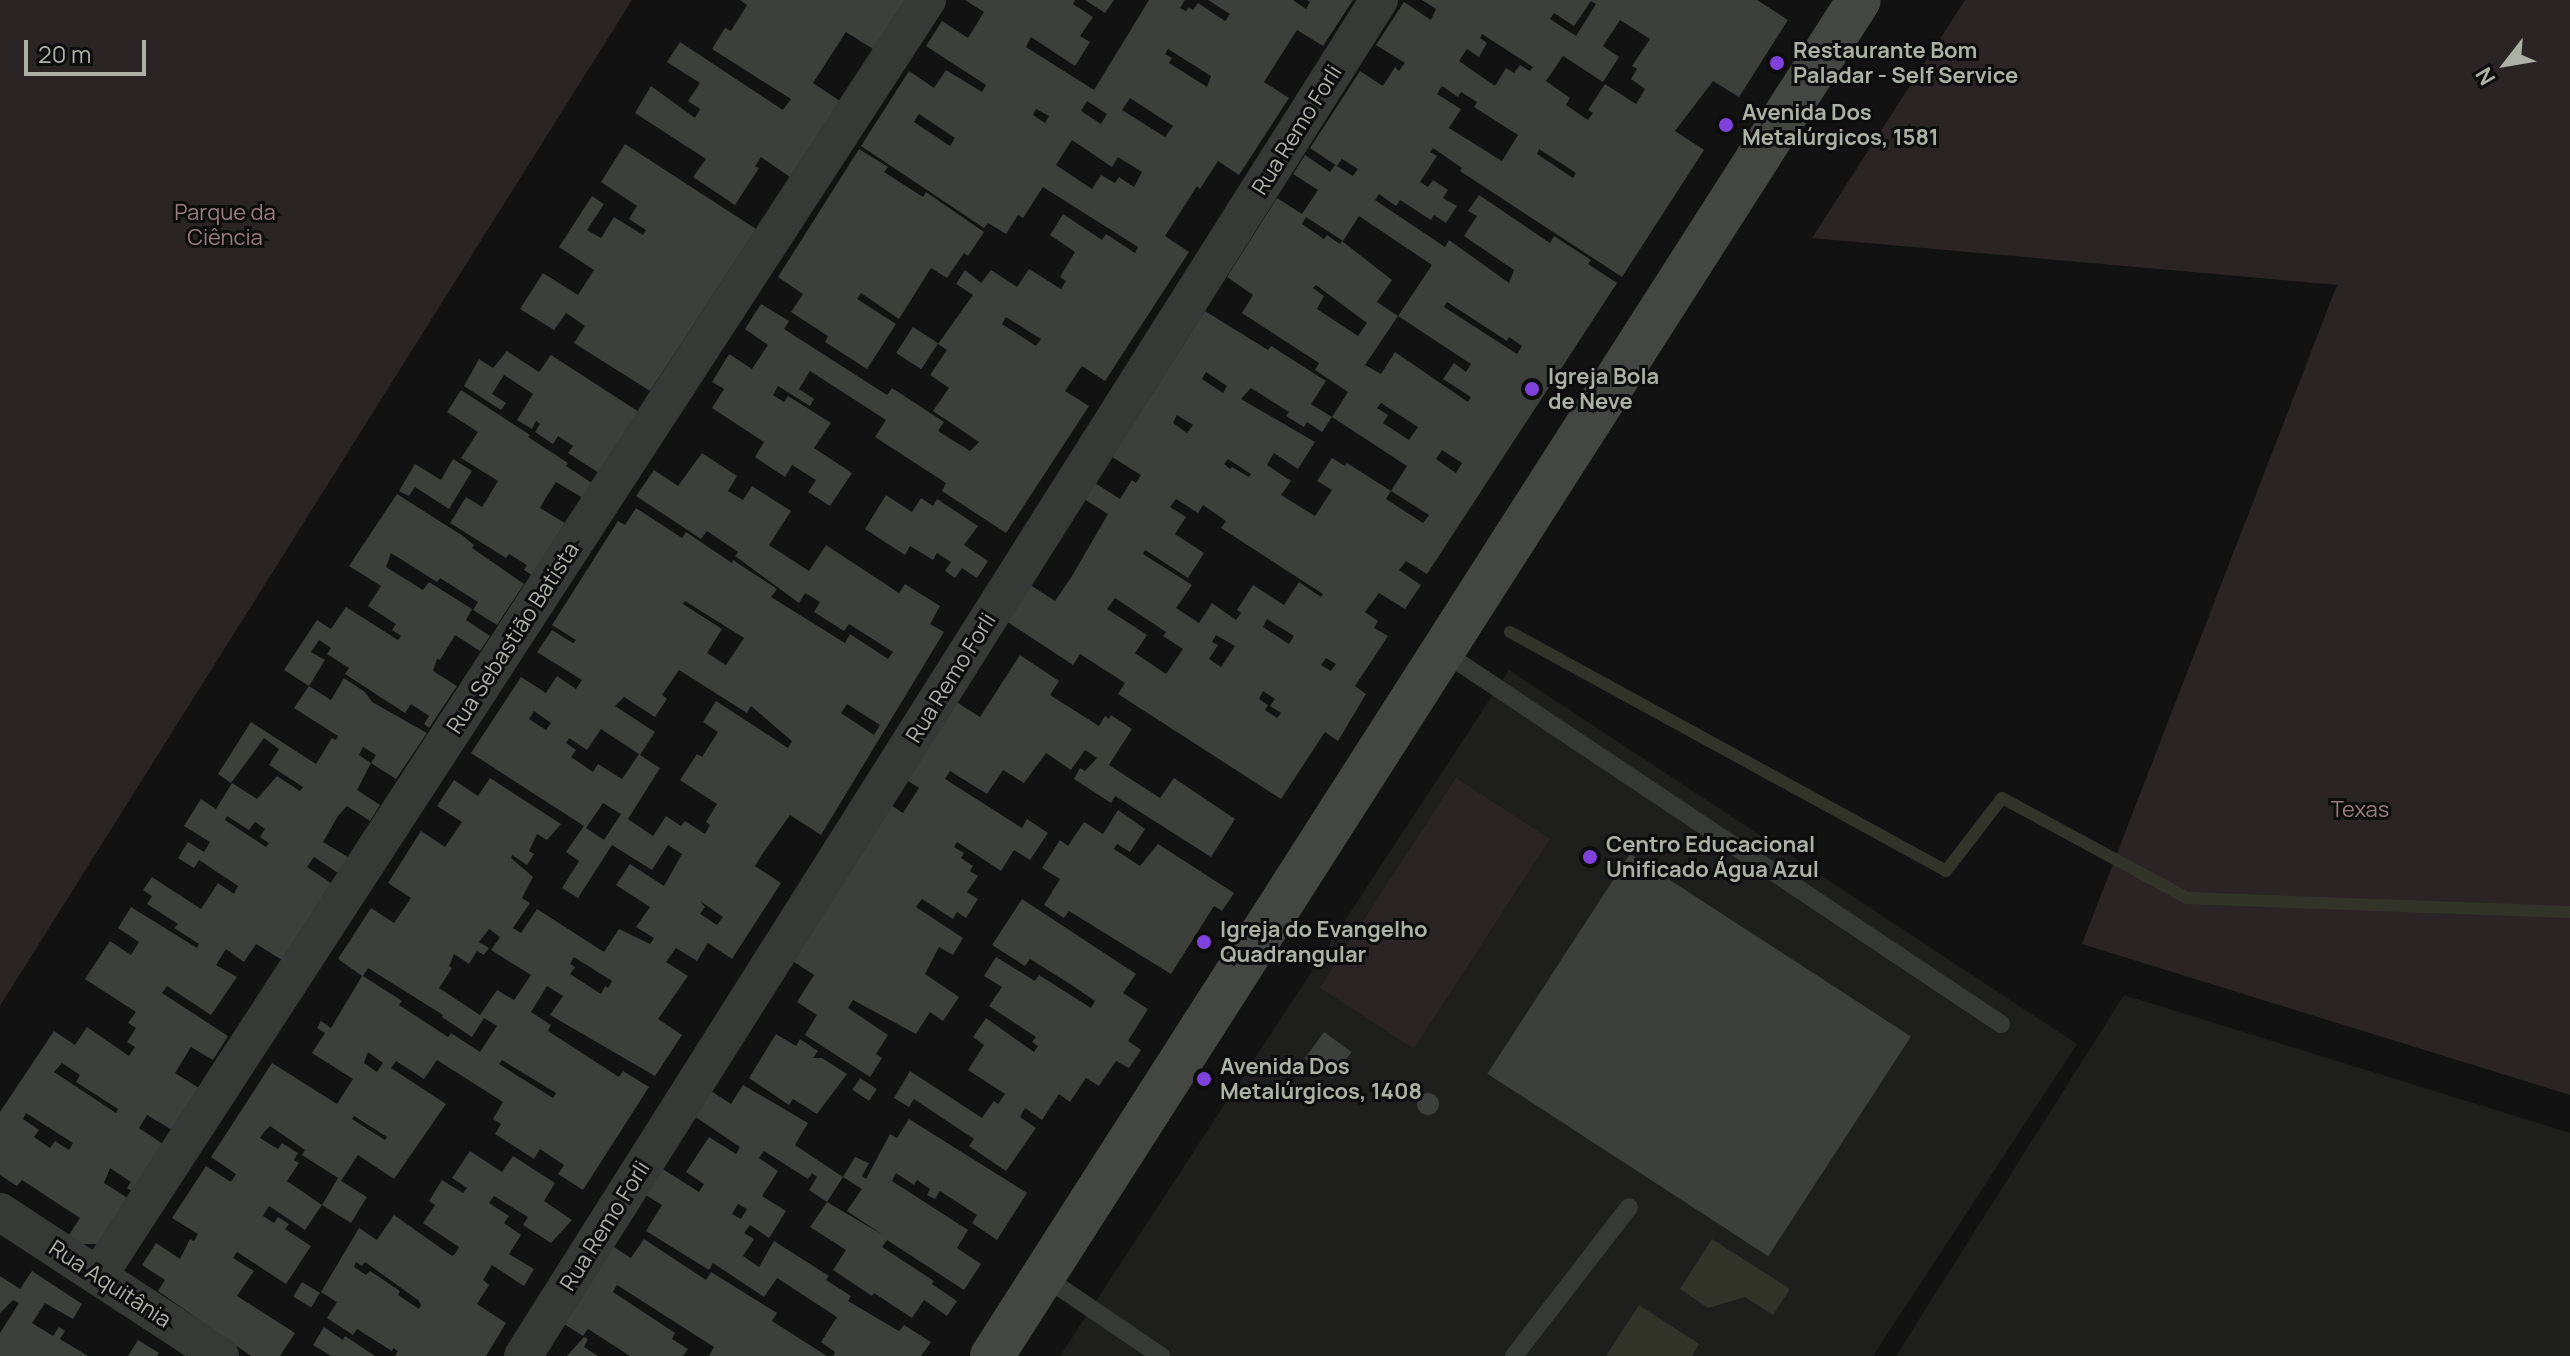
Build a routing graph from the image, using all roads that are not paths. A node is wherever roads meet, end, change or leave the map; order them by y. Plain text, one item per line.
1 (927, 0) edge
2 (1379, 0) edge
3 (1859, 0) edge
4 (1442, 651) junction
5 (2001, 1024) dead end
6 (1629, 1207) dead end
7 (0, 1212) edge
8 (98, 1276) junction
9 (1043, 1276) junction
10 (220, 1356) edge
11 (523, 1356) edge
12 (992, 1356) edge
13 (1161, 1356) edge
14 (1514, 1356) edge

1 - 8 street, Rua Sebastião Batista
2 - 11 street, Rua Remo Forli
3 - 4 main road
4 - 5 lane
4 - 9 main road
6 - 14 lane
7 - 8 street, Rua Aquitânia
8 - 10 street, Rua Aquitânia
9 - 12 main road
9 - 13 lane

